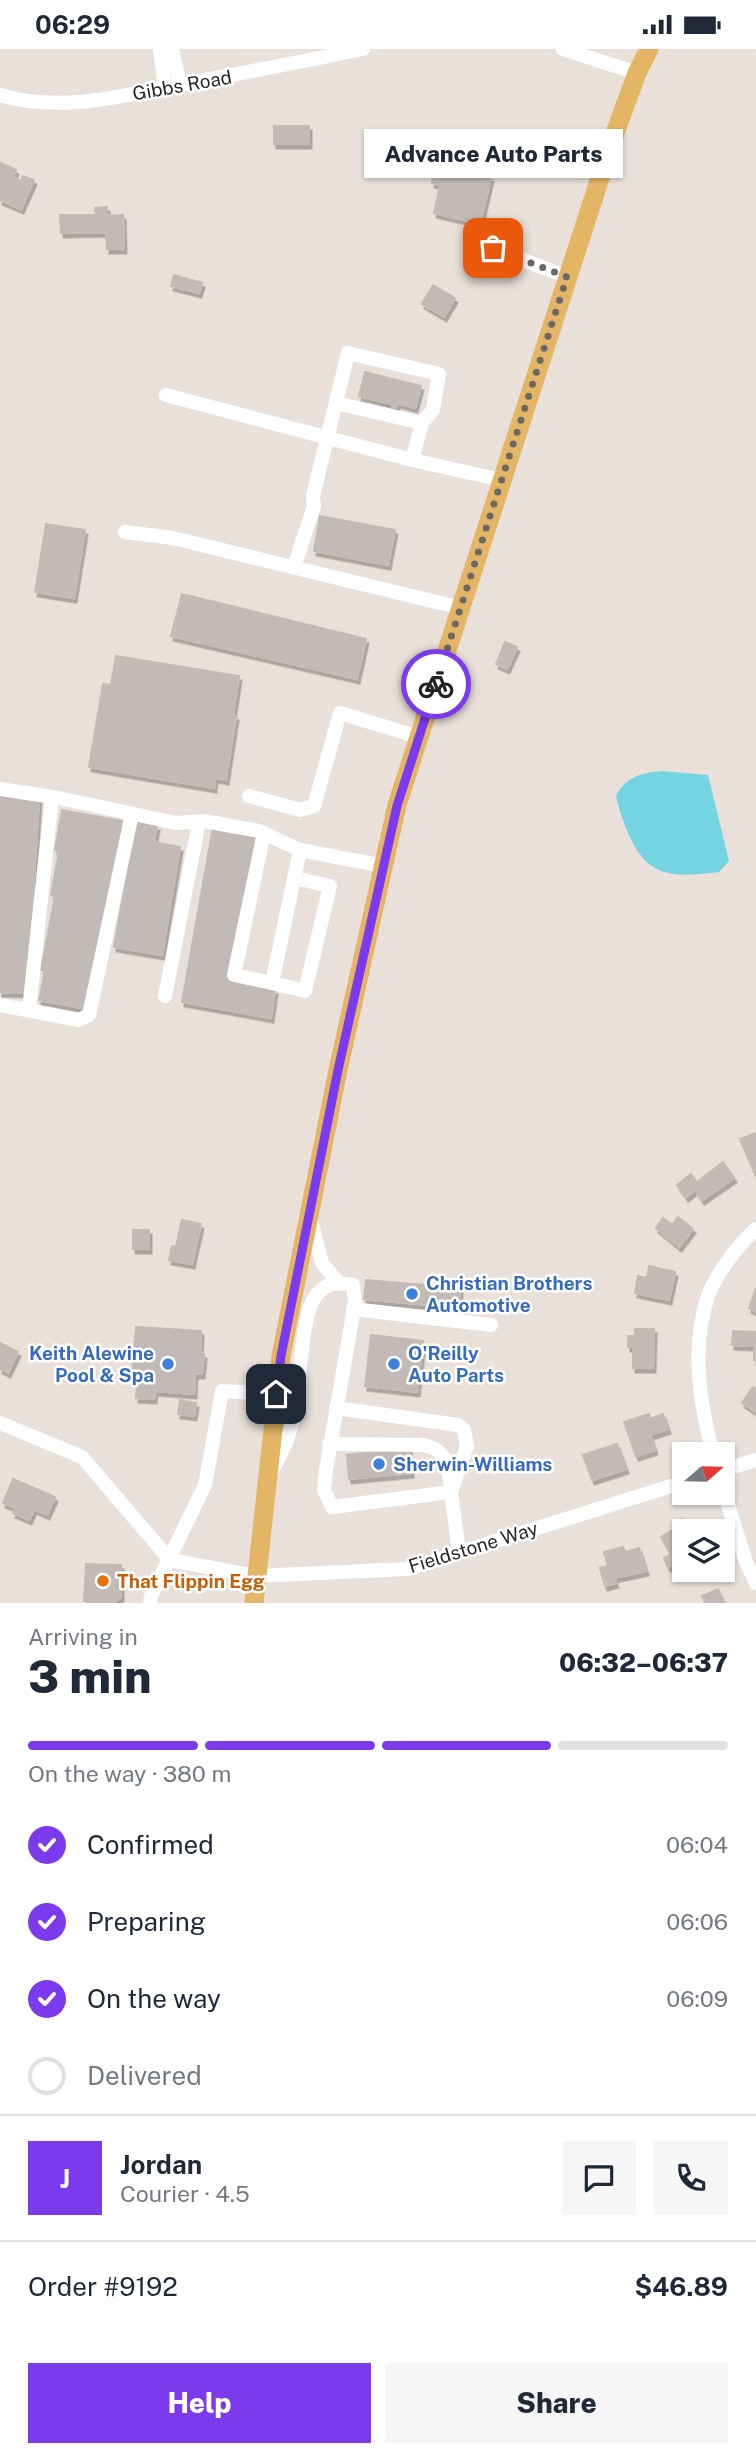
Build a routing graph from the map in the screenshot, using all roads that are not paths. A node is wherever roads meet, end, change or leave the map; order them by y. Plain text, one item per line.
1 (160, 49) edge
2 (172, 49) edge
3 (363, 49) edge
4 (563, 49) edge
5 (649, 49) edge
6 (637, 73) junction
7 (172, 86) junction
8 (0, 95) edge
9 (493, 248) dead end
10 (567, 277) junction
11 (166, 395) dead end
12 (336, 403) junction
13 (422, 423) junction
14 (328, 438) junction
15 (412, 460) junction
16 (502, 480) junction
17 (125, 533) dead end
18 (294, 567) junction
19 (461, 608) junction
20 (419, 737) junction
21 (0, 789) edge
22 (249, 796) dead end
23 (52, 797) junction
24 (132, 814) junction
25 (199, 822) junction
26 (264, 833) junction
27 (299, 850) junction
28 (384, 866) junction
29 (295, 878) junction
30 (272, 983) junction
31 (165, 996) dead end
32 (0, 1005) edge
33 (29, 1010) junction
34 (309, 1214) junction
35 (756, 1229) edge
36 (338, 1282) junction
37 (353, 1309) junction
38 (491, 1325) dead end
39 (276, 1394) junction
40 (336, 1408) junction
41 (0, 1423) edge
42 (710, 1442) edge
43 (329, 1444) junction
44 (436, 1447) junction
45 (465, 1451) junction
46 (756, 1460) edge
47 (735, 1466) edge
48 (267, 1479) junction
49 (672, 1486) edge
50 (452, 1492) junction
51 (728, 1505) edge
52 (459, 1552) junction
53 (170, 1560) junction
54 (256, 1576) junction
55 (756, 1583) edge
56 (150, 1603) edge
57 (254, 1603) edge

1 - 7 street
2 - 7 street
3 - 7 street, Gibbs Road
4 - 6 street
5 - 6 main road
6 - 10 main road
7 - 8 street, Gibbs Road
9 - 10 street
10 - 16 main road
11 - 14 street
12 - 13 street
12 - 13 street
12 - 14 street
13 - 15 street
14 - 15 street
14 - 18 street
15 - 16 street
16 - 19 main road
17 - 18 street
18 - 19 street
19 - 20 main road
20 - 22 street
20 - 28 main road
21 - 23 street
23 - 24 street
23 - 33 street
24 - 25 street
24 - 33 street
25 - 26 street
25 - 31 street
26 - 27 street
26 - 30 street
27 - 28 street
27 - 29 street
28 - 34 main road
29 - 30 street
29 - 30 street
32 - 33 street
34 - 36 street
34 - 39 main road
35 - 42 street
36 - 37 street
36 - 48 street
37 - 38 street
37 - 40 street
39 - 48 main road
39 - 53 street
40 - 43 street
40 - 45 street
41 - 53 street
43 - 44 street
43 - 50 street
44 - 45 street
44 - 50 street
45 - 50 street
46 - 47 street
48 - 54 main road
49 - 52 street, Fieldstone Way
50 - 52 street
51 - 55 street
52 - 54 street, Fieldstone Way
53 - 54 street, Fieldstone Way
53 - 56 street
54 - 57 main road

